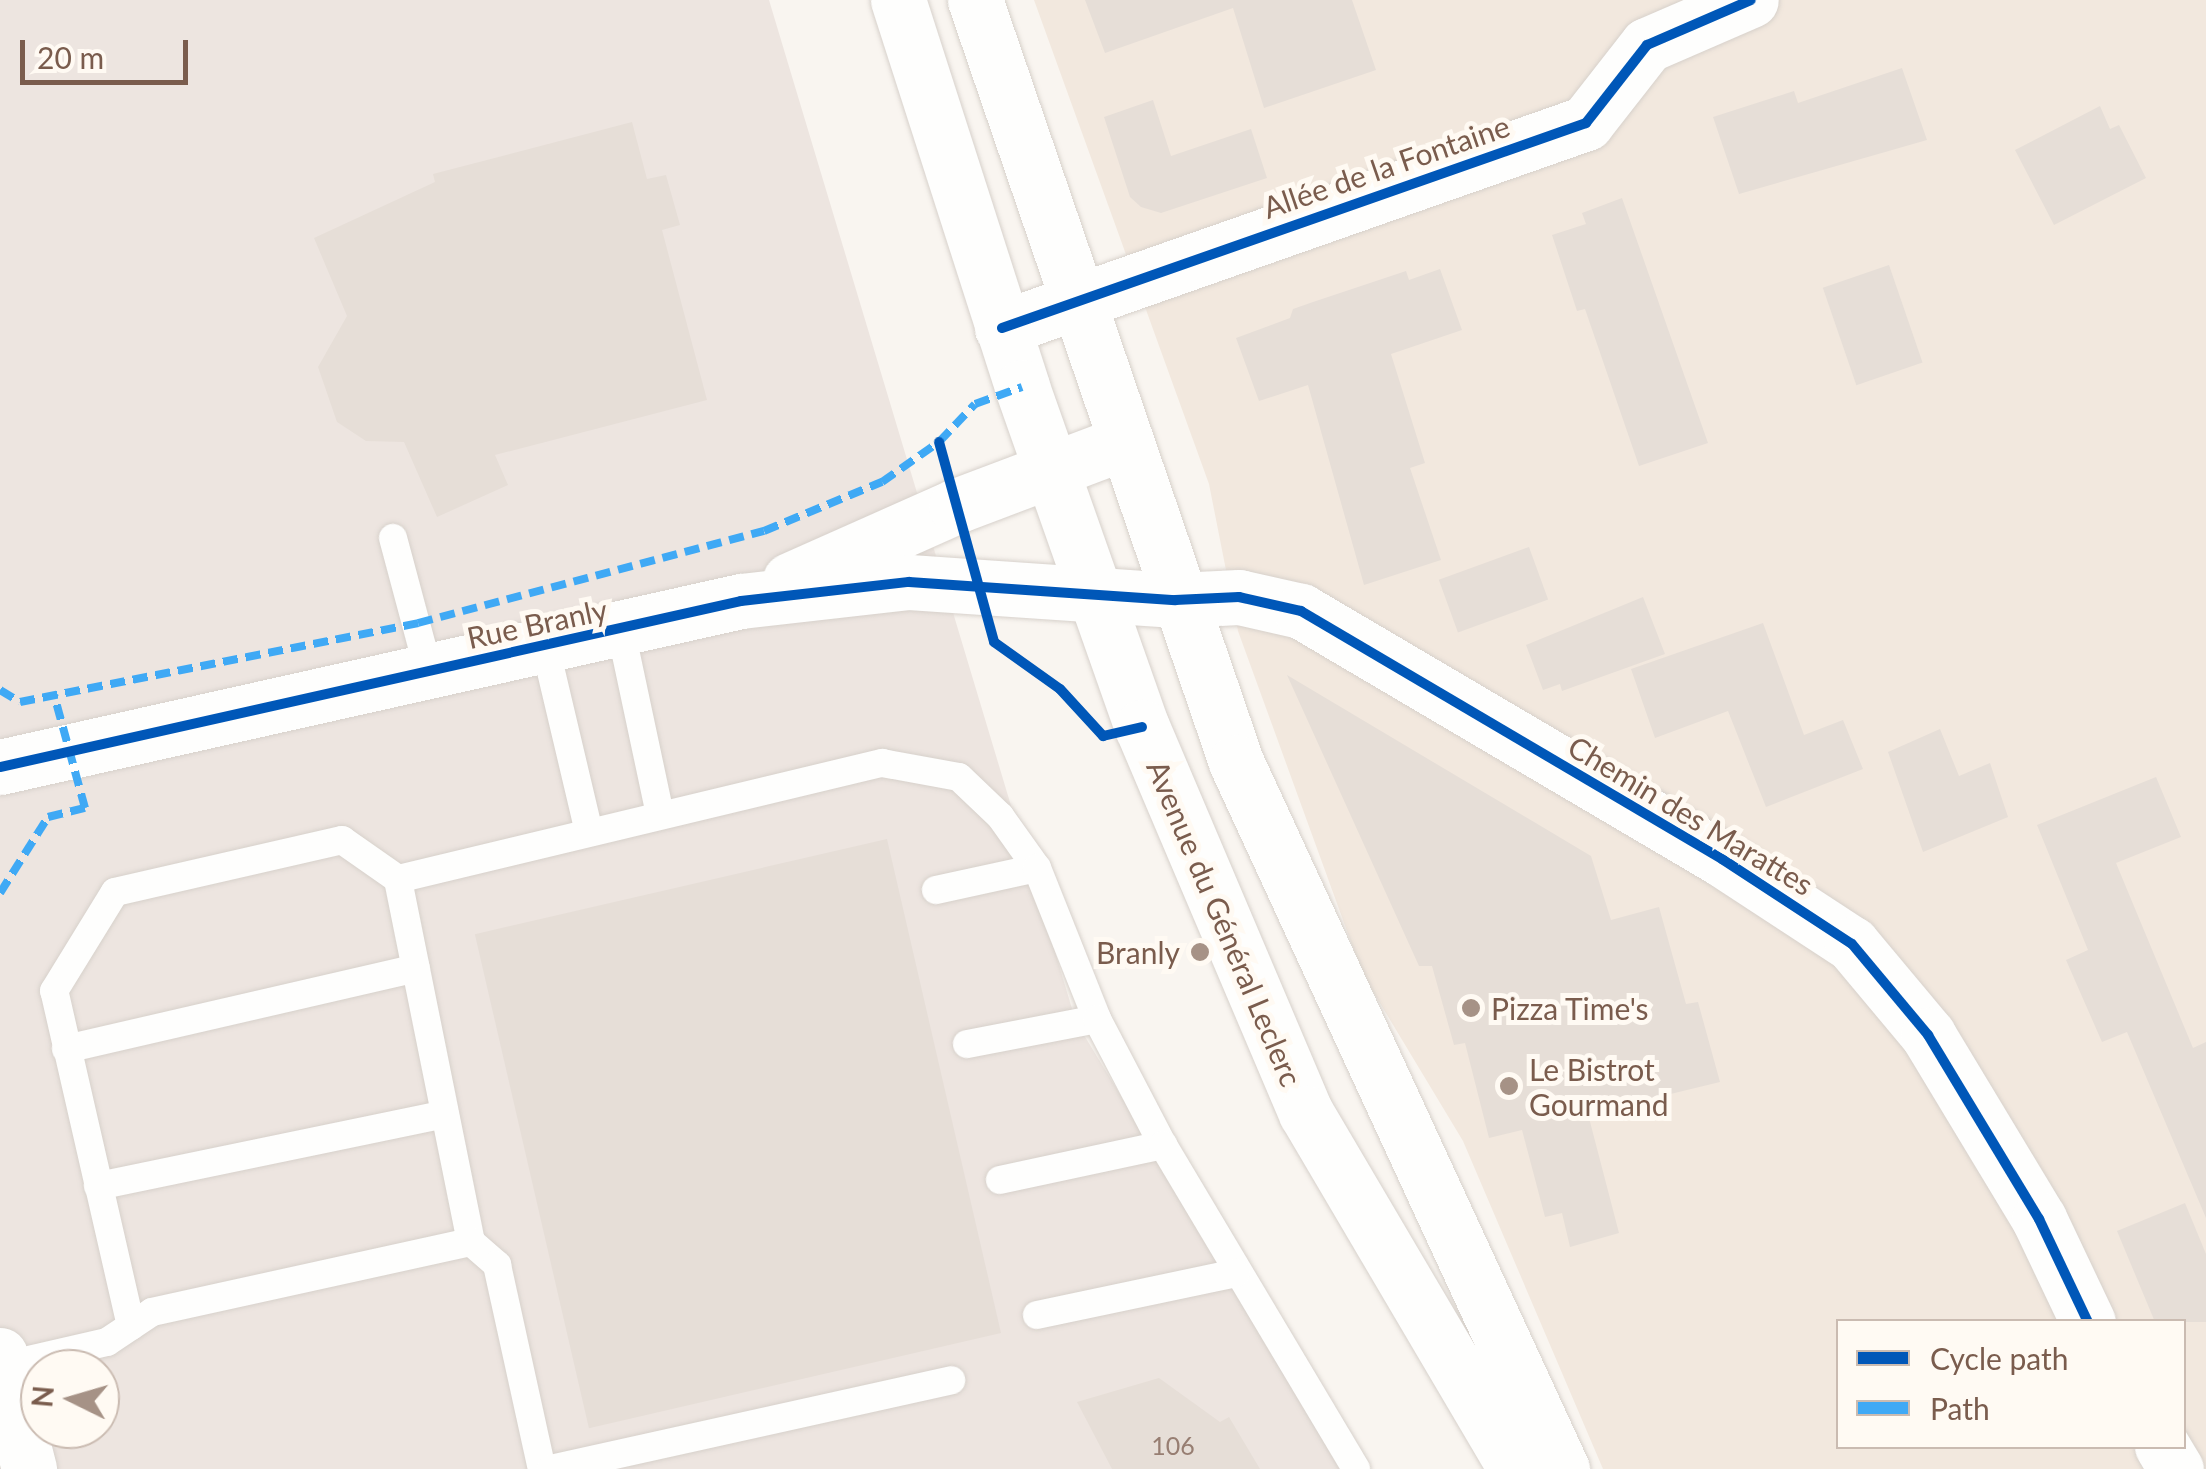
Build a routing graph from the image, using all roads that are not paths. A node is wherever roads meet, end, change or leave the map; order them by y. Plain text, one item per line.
1 (898, 0) edge
2 (975, 0) edge
3 (1751, 0) edge
4 (1082, 301) junction
5 (1002, 328) junction
6 (1123, 443) junction
7 (1051, 472) junction
8 (393, 538) dead end
9 (1091, 590) junction
10 (1175, 600) junction
11 (741, 601) junction
12 (621, 630) junction
13 (545, 646) junction
14 (429, 672) junction
15 (0, 767) edge
16 (660, 814) junction
17 (589, 832) junction
18 (1037, 868) junction
19 (398, 880) junction
20 (936, 890) dead end
21 (416, 968) junction
22 (1098, 1020) junction
23 (967, 1044) dead end
24 (66, 1049) junction
25 (445, 1114) junction
26 (1163, 1145) junction
27 (1000, 1180) dead end
28 (98, 1186) junction
29 (471, 1242) junction
30 (1236, 1273) junction
31 (1037, 1315) dead end
32 (2087, 1319) edge
33 (131, 1326) junction
34 (2, 1360) edge
35 (951, 1380) dead end
36 (29, 1469) edge
37 (542, 1469) edge
38 (551, 1469) edge
39 (1356, 1469) edge
40 (1516, 1469) edge
41 (1562, 1469) edge

1 - 5 street, Avenue du Général Leclerc
2 - 4 street
3 - 4 street, Allée de la Fontaine
4 - 5 street, Allée de la Fontaine
4 - 6 street
5 - 7 street, Avenue du Général Leclerc
6 - 7 street, Rue Branly
6 - 10 street
7 - 9 street, Avenue du Général Leclerc
7 - 11 street, Rue Branly
8 - 14 lane
9 - 10 street, Chemin des Marattes
9 - 11 street, Rue Branly
9 - 40 street, Avenue du Général Leclerc
10 - 32 street, Chemin des Marattes
10 - 41 street
11 - 12 street, Rue Branly
12 - 13 street, Rue Branly
12 - 16 lane
13 - 14 street, Rue Branly
13 - 17 lane
14 - 15 street, Rue Branly
16 - 17 lane
16 - 18 lane
17 - 19 lane
18 - 20 lane
18 - 22 lane
19 - 21 lane
19 - 24 lane
21 - 24 lane
21 - 25 lane
22 - 23 lane
22 - 26 lane
24 - 28 lane
25 - 28 lane
25 - 29 lane
26 - 27 lane
26 - 30 lane
28 - 33 lane
29 - 33 lane
29 - 37 lane
30 - 31 lane
30 - 39 lane
33 - 34 lane
34 - 36 street
35 - 38 lane

